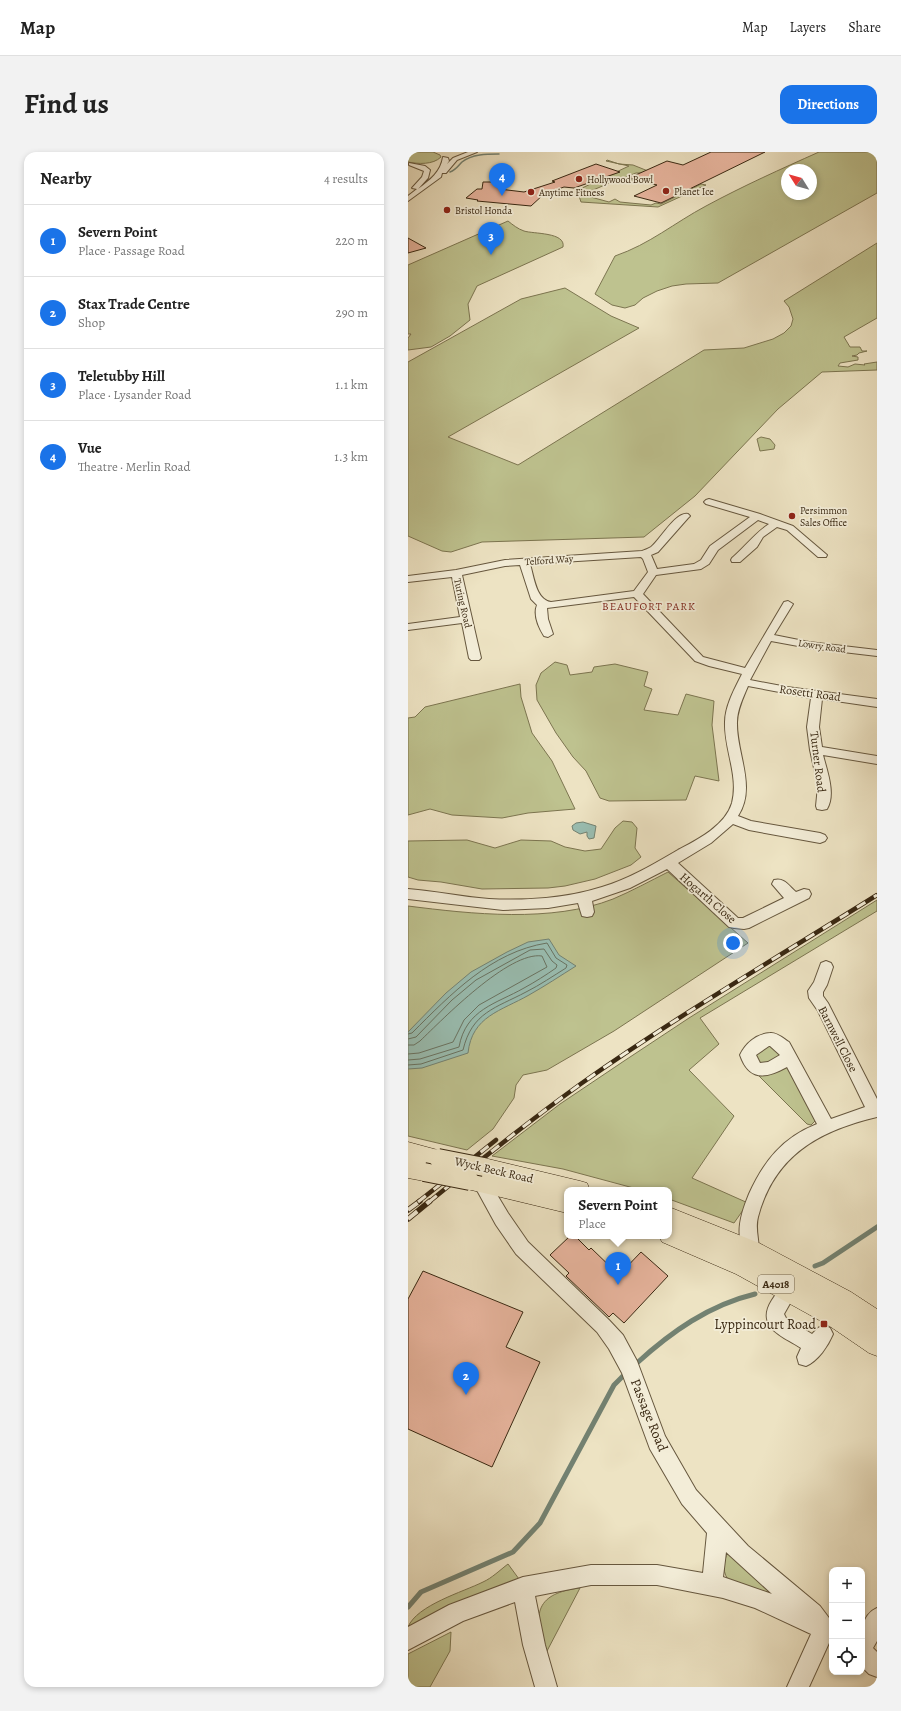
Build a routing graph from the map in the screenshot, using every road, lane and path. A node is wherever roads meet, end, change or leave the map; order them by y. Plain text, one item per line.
1 (440, 152) edge
2 (455, 152) edge
3 (474, 152) edge
4 (445, 157) junction
5 (437, 162) dead end
6 (409, 164) edge
7 (427, 164) dead end
8 (439, 176) junction
9 (408, 193) edge
10 (408, 199) edge
11 (709, 502) dead end
12 (685, 516) dead end
13 (757, 516) junction
14 (776, 523) junction
15 (643, 554) junction
16 (822, 555) dead end
17 (736, 560) dead end
18 (524, 562) junction
19 (653, 572) junction
20 (456, 573) junction
21 (408, 579) edge
22 (637, 594) junction
23 (543, 604) junction
24 (788, 604) dead end
25 (467, 619) junction
26 (408, 627) edge
27 (548, 634) dead end
28 (768, 637) junction
29 (877, 654) edge
30 (474, 658) dead end
31 (746, 677) junction
32 (817, 695) junction
33 (877, 703) edge
34 (816, 750) junction
35 (877, 760) edge
36 (822, 806) dead end
37 (730, 818) junction
38 (820, 838) dead end
39 (664, 864) junction
40 (779, 884) dead end
41 (408, 894) edge
42 (584, 896) junction
43 (587, 912) dead end
44 (826, 967) dead end
45 (789, 1057) dead end
46 (876, 1110) edge
47 (827, 1127) junction
48 (408, 1152) edge
49 (416, 1171) edge
50 (479, 1177) junction
51 (564, 1188) edge
52 (564, 1202) edge
53 (672, 1218) edge
54 (672, 1236) edge
55 (752, 1250) junction
56 (788, 1291) junction
57 (877, 1322) edge
58 (815, 1346) dead end
59 (877, 1346) edge
60 (718, 1530) junction
61 (712, 1585) junction
62 (523, 1588) junction
63 (877, 1619) edge
64 (828, 1632) edge
65 (408, 1639) edge
66 (865, 1642) edge
67 (865, 1656) edge
68 (877, 1666) edge
69 (546, 1687) edge
70 (798, 1687) edge

1 - 4 street
2 - 4 street
3 - 8 street
4 - 5 street
4 - 8 street
6 - 7 street
6 - 9 street
8 - 10 street
11 - 13 street
12 - 15 street, Telford Way
13 - 14 street
13 - 19 street
14 - 16 street
14 - 17 street
15 - 18 street, Telford Way
15 - 19 street
18 - 20 street, Telford Way
18 - 23 street
19 - 22 street
20 - 21 street, Turing Road
20 - 25 street, Turing Road
22 - 23 street
22 - 31 street, Rosetti Road
23 - 27 street
24 - 28 street
25 - 26 street
25 - 30 street, Turing Road
28 - 29 street, Lowry Road
28 - 31 street
31 - 32 street, Rosetti Road
31 - 37 street
32 - 33 street, Rosetti Road
32 - 34 street, Turner Road
34 - 35 street
34 - 36 street, Turner Road
37 - 38 street
37 - 39 street
39 - 40 street, Hogarth Close
39 - 42 street
41 - 42 street
42 - 43 street
44 - 46 street, Barnwell Close
45 - 47 street
46 - 47 street
47 - 55 street
48 - 50 main road, Wyck Beck Road, bridge
49 - 50 main road, Wyck Beck Road, bridge
50 - 51 main road, Wyck Beck Road
50 - 52 main road, Wyck Beck Road
50 - 60 street, Passage Road
53 - 55 main road, A4018
54 - 56 main road, A4018
55 - 57 main road, A4018
56 - 58 street
56 - 59 main road, A4018
60 - 61 street
60 - 64 street, Passage Road
61 - 62 street
61 - 64 street
62 - 65 street
62 - 69 street
63 - 66 street
64 - 70 street
67 - 68 street

